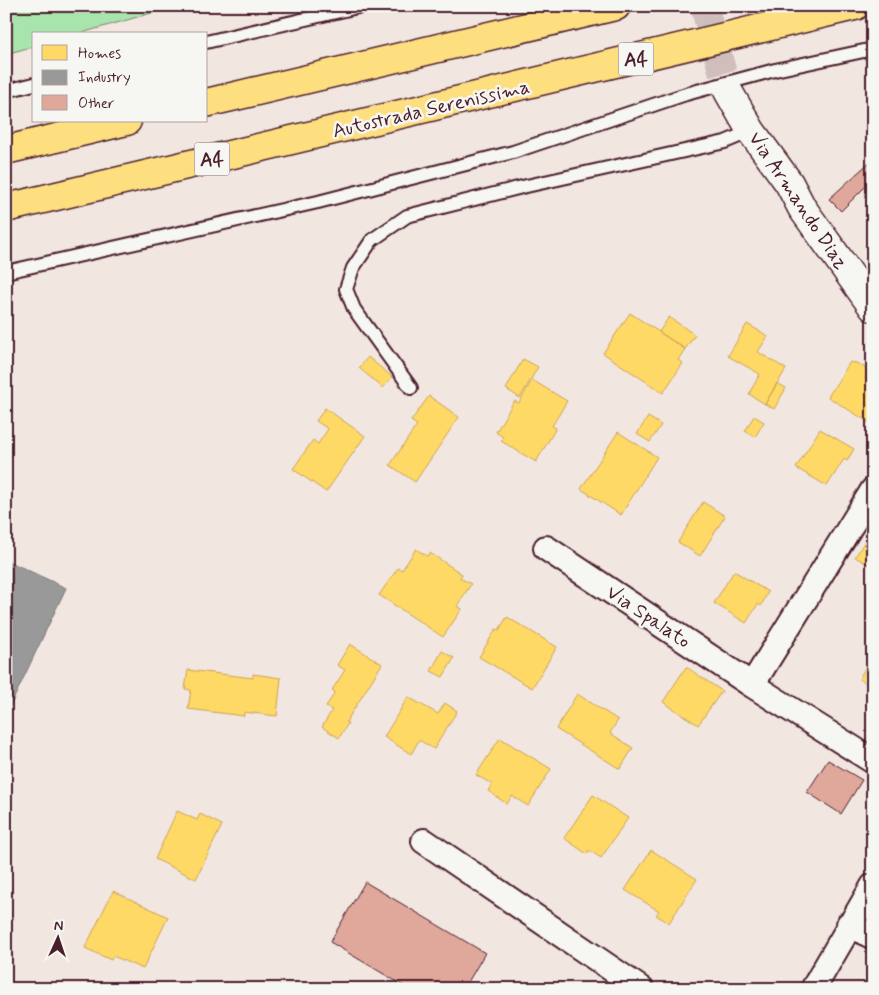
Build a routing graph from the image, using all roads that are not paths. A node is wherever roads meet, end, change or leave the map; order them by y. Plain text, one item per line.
1 (362, 6) edge
2 (616, 6) edge
3 (855, 6) edge
4 (208, 42) edge
5 (873, 50) edge
6 (32, 84) edge
7 (6, 91) edge
8 (728, 91) tunnel mouth
9 (208, 103) edge
10 (123, 122) edge
11 (751, 131) junction
12 (6, 150) edge
13 (6, 208) edge
14 (6, 272) edge
15 (873, 307) edge
16 (411, 388) dead end
17 (873, 490) edge
18 (546, 548) dead end
19 (752, 685) junction
20 (873, 761) edge
21 (424, 840) dead end
22 (873, 886) edge
23 (849, 924) junction
24 (873, 937) edge
25 (641, 989) edge
26 (813, 989) edge

1 - 4 lane
2 - 9 highway
3 - 13 highway, Autostrada Serenissima / A4
5 - 14 lane
6 - 7 lane
8 - 11 street, Via Armando Diaz
10 - 12 highway
11 - 15 street, Via Armando Diaz
11 - 16 lane
17 - 19 street
18 - 19 street, Via Spalato
19 - 20 street, Via Spalato
21 - 25 street
22 - 23 street
23 - 24 street
23 - 26 street

